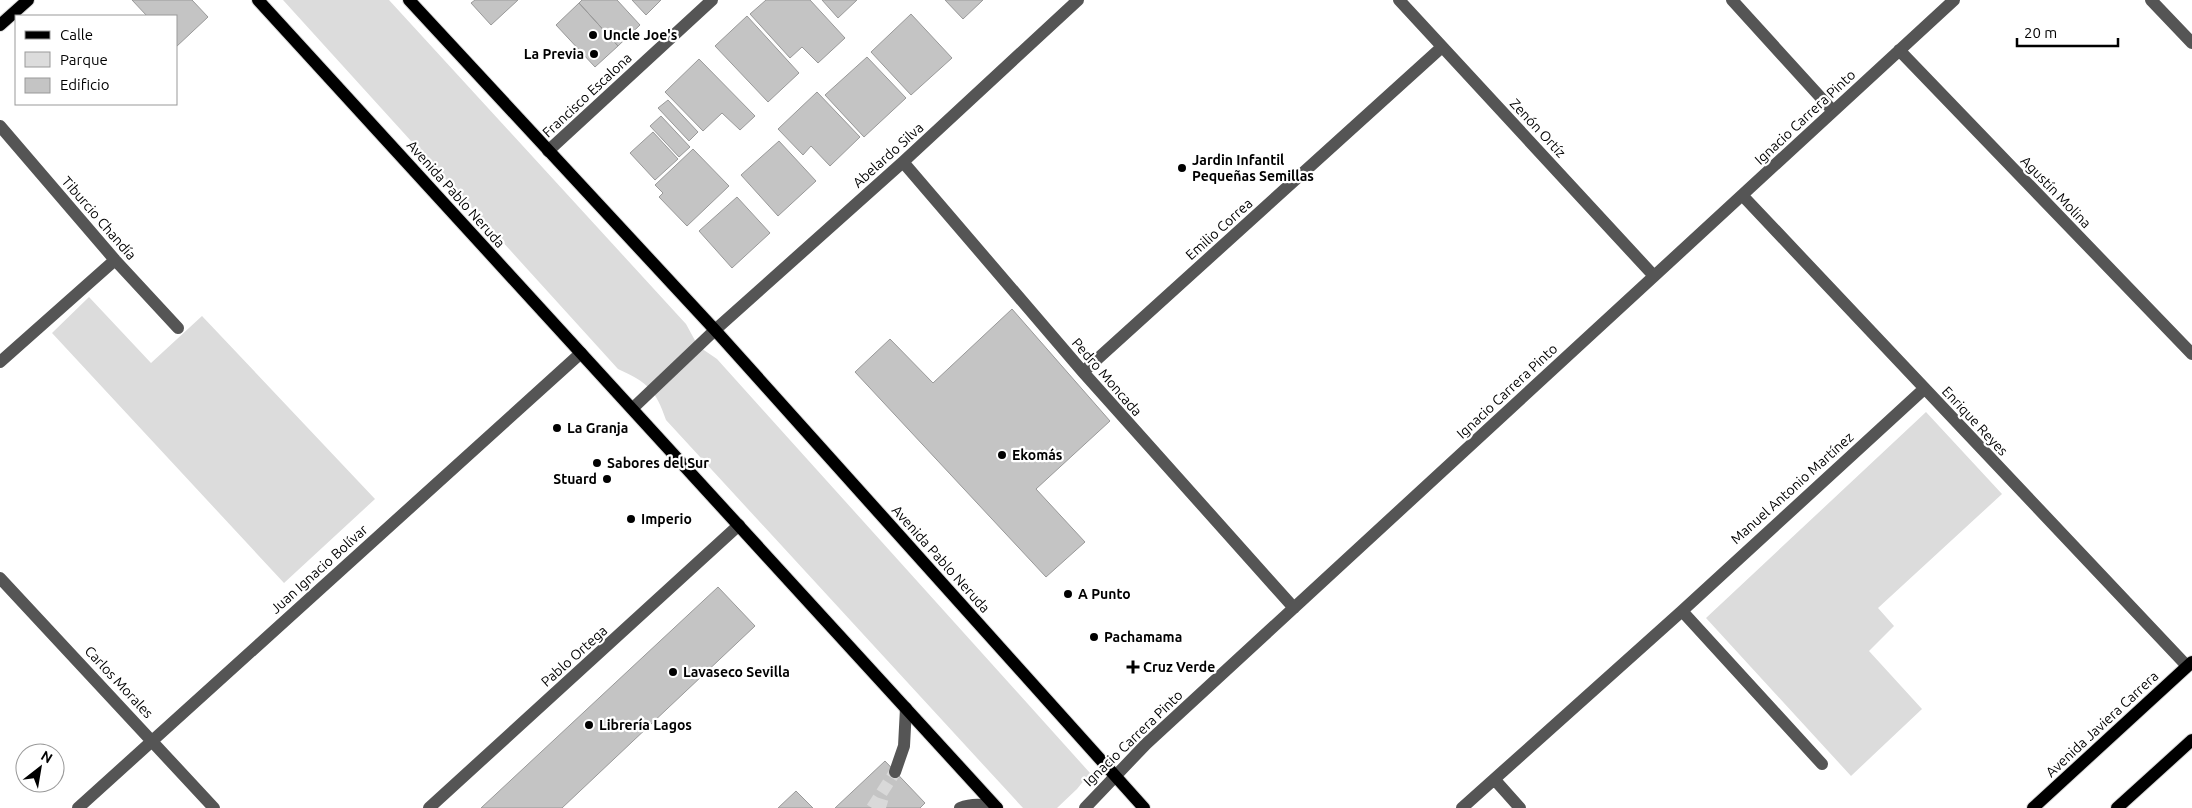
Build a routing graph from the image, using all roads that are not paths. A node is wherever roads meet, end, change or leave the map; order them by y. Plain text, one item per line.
1 (28, 0) edge
2 (258, 0) edge
3 (409, 0) edge
4 (712, 0) edge
5 (1078, 0) edge
6 (1399, 0) edge
7 (1732, 0) edge
8 (1954, 0) edge
9 (2151, 0) edge
10 (0, 25) edge
11 (2192, 43) edge
12 (1442, 47) junction
13 (1899, 50) junction
14 (1833, 111) junction
15 (0, 126) edge
16 (548, 152) junction
17 (903, 162) junction
18 (1742, 195) junction
19 (115, 260) junction
20 (1654, 276) junction
21 (178, 328) dead end
22 (715, 330) junction
23 (581, 353) junction
24 (2192, 354) edge
25 (0, 362) edge
26 (1083, 372) junction
27 (1924, 389) junction
28 (633, 408) junction
29 (739, 525) junction
30 (0, 578) edge
31 (1294, 608) junction
32 (1682, 611) junction
33 (2190, 664) edge
34 (906, 708) junction
35 (153, 740) junction
36 (2192, 740) edge
37 (1822, 764) dead end
38 (895, 772) tunnel mouth
39 (1115, 775) junction
40 (1495, 780) junction
41 (78, 808) edge
42 (214, 808) edge
43 (429, 808) edge
44 (960, 808) edge
45 (997, 808) edge
46 (1085, 808) edge
47 (1144, 808) edge
48 (1462, 808) edge
49 (1520, 808) edge
50 (2033, 808) edge
51 (2117, 808) edge

1 - 10 main road
2 - 23 main road, Avenida Pablo Neruda
3 - 16 main road, Avenida Pablo Neruda
4 - 16 street, Francisco Escalona
5 - 17 street, Abelardo Silva
6 - 12 street, Zenón Ortíz
7 - 14 street
8 - 13 street, Ignacio Carrera Pinto
9 - 11 street
12 - 20 street, Zenón Ortíz
12 - 26 street, Emilio Correa
13 - 14 street, Ignacio Carrera Pinto
13 - 24 street, Agustín Molina
14 - 18 street, Ignacio Carrera Pinto
15 - 19 street, Tiburcio Chandía
16 - 22 main road, Avenida Pablo Neruda
17 - 22 street, Abelardo Silva
17 - 26 street, Pedro Moncada
18 - 20 street, Ignacio Carrera Pinto
18 - 27 street, Enrique Reyes
19 - 21 street, Tiburcio Chandía
19 - 25 street
20 - 31 street, Ignacio Carrera Pinto
22 - 28 street
22 - 39 main road, Avenida Pablo Neruda
23 - 28 main road, Avenida Pablo Neruda
23 - 35 street, Juan Ignacio Bolívar
26 - 31 street, Pedro Moncada
27 - 32 street, Manuel Antonio Martínez
27 - 33 street, Enrique Reyes
28 - 29 main road, Avenida Pablo Neruda
29 - 34 main road, Avenida Pablo Neruda
29 - 43 street, Pablo Ortega
30 - 35 street, Carlos Morales
31 - 39 street, Ignacio Carrera Pinto
32 - 37 street
32 - 40 street, Manuel Antonio Martínez
33 - 50 main road, Avenida Javiera Carrera
34 - 38 street
34 - 45 main road, Avenida Pablo Neruda
35 - 41 street, Juan Ignacio Bolívar
35 - 42 street, Carlos Morales
36 - 51 main road
39 - 46 street, Ignacio Carrera Pinto
39 - 47 main road, Avenida Pablo Neruda
40 - 48 street, Manuel Antonio Martínez
40 - 49 street
44 - 45 street

